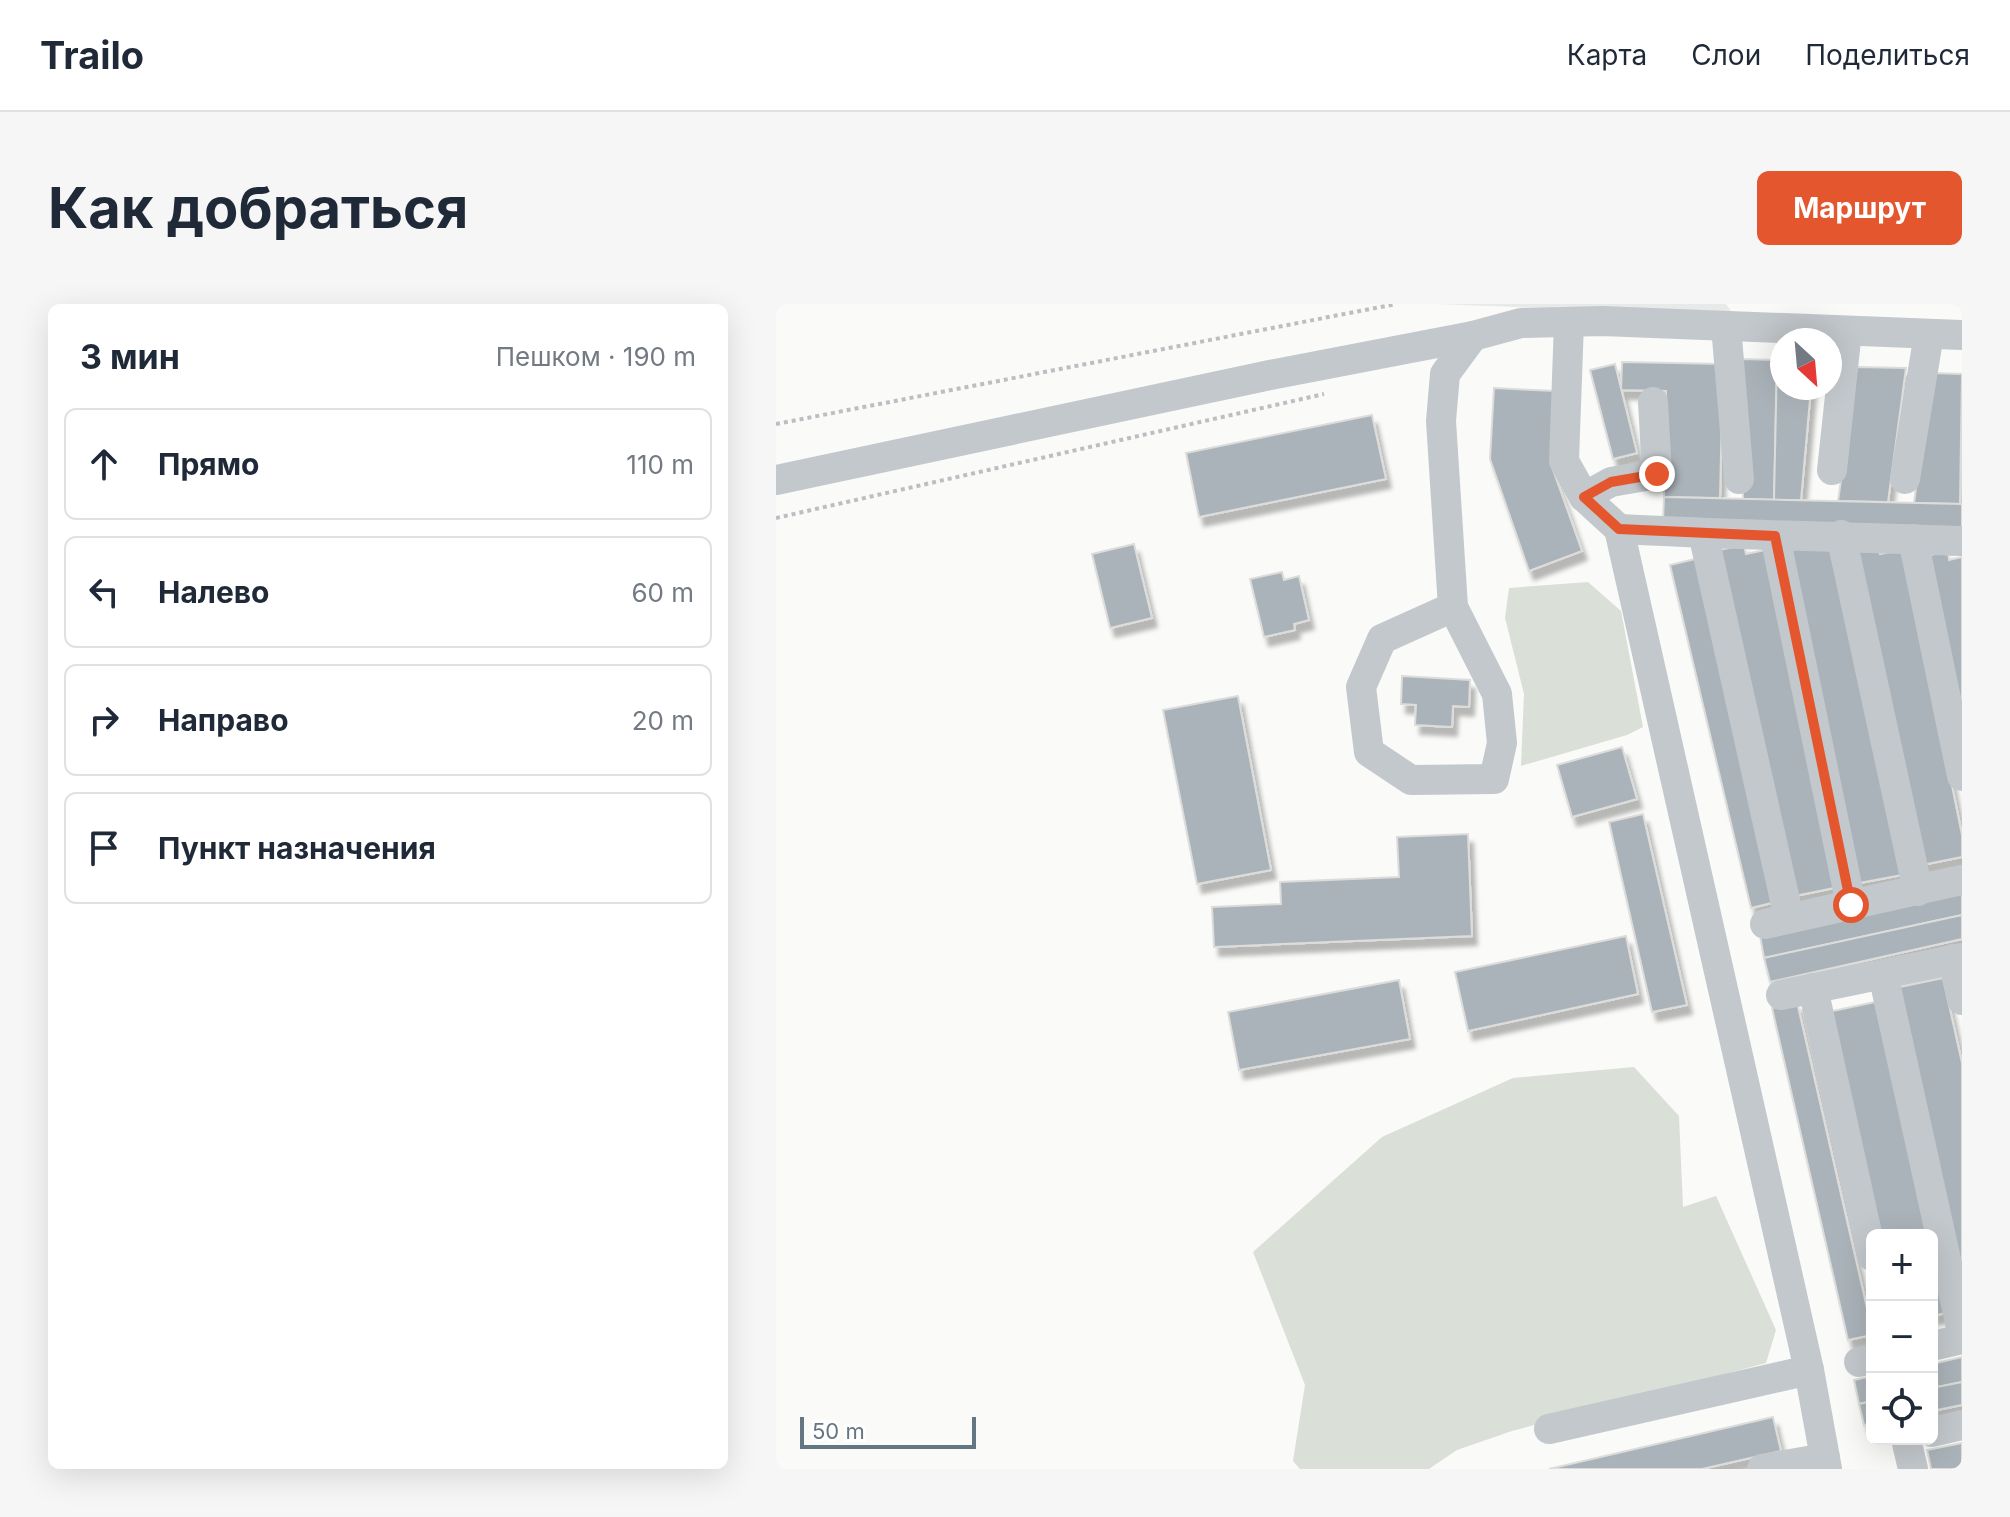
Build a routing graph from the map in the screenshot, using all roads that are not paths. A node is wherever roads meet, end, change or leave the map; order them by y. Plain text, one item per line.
1 (1569, 322) junction
2 (1726, 326) junction
3 (1847, 331) junction
4 (1929, 334) junction
5 (1962, 335) edge
6 (1473, 336) junction
7 (1653, 402) dead end
8 (1832, 470) dead end
9 (1739, 479) dead end
10 (1905, 479) dead end
11 (776, 480) edge
12 (1584, 497) junction
13 (1619, 529) junction
14 (1703, 533) junction
15 (1841, 535) junction
16 (1775, 536) junction
17 (1913, 539) junction
18 (1962, 541) edge
19 (1453, 607) junction
20 (1962, 776) edge
21 (1962, 880) edge
22 (1918, 891) junction
23 (1851, 905) junction
24 (1958, 959) edge
25 (1883, 974) junction
26 (1813, 988) junction
27 (1781, 995) dead end
28 (1962, 1000) edge
29 (1866, 1229) edge
30 (1962, 1332) edge
31 (1962, 1339) edge
32 (1938, 1345) edge
33 (1809, 1370) junction
34 (1962, 1425) edge
35 (1549, 1429) dead end
36 (1938, 1431) edge
37 (1907, 1445) edge
38 (1826, 1464) edge
39 (1762, 1469) edge
40 (1913, 1469) edge

1 - 2 street
1 - 6 street
1 - 12 street
2 - 3 street
2 - 9 street
3 - 4 street
3 - 8 street
4 - 5 street
4 - 10 street
6 - 11 street
6 - 19 street
7 - 12 street
12 - 13 street
13 - 14 street
13 - 33 street
14 - 16 street
14 - 23 street
15 - 16 street
15 - 17 street
15 - 22 street
16 - 23 street
17 - 18 street
17 - 20 street
19 - 19 street
21 - 22 street
22 - 23 street
24 - 25 street
24 - 28 street
25 - 26 street
25 - 30 street
26 - 27 street
26 - 29 street
31 - 32 street
33 - 35 street
33 - 38 street
34 - 36 street
37 - 40 street
38 - 39 street

